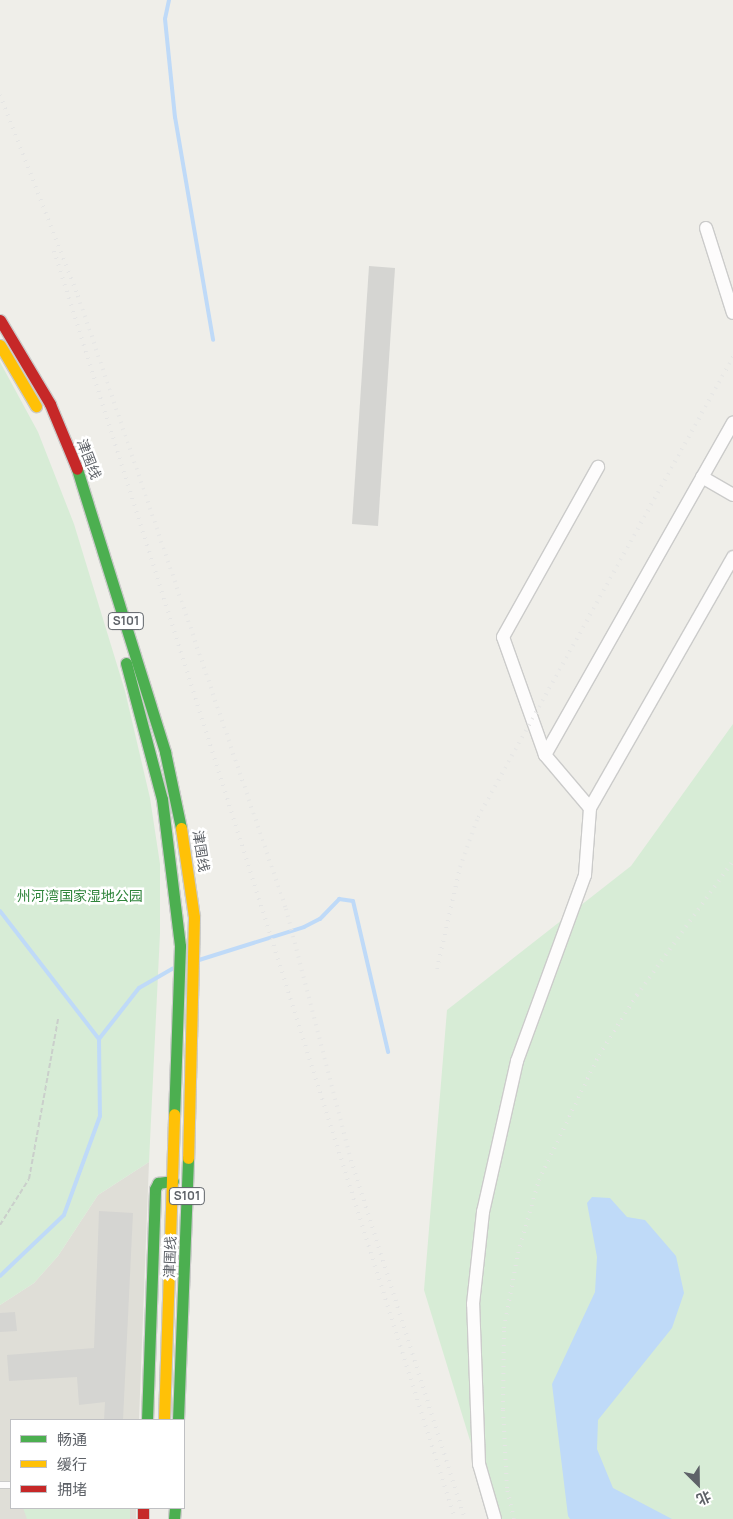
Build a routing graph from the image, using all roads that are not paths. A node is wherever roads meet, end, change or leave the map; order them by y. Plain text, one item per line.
1 (706, 228) dead end
2 (733, 313) edge
3 (0, 320) edge
4 (0, 345) edge
5 (733, 423) edge
6 (598, 467) dead end
7 (702, 476) junction
8 (733, 495) edge
9 (733, 557) edge
10 (545, 755) junction
11 (590, 808) junction
12 (173, 1181) junction
13 (147, 1419) edge
14 (164, 1419) edge
15 (178, 1419) edge
16 (495, 1519) edge

1 - 2 street
3 - 15 main road, 津围线 / S101
4 - 12 main road, 津围线 / S101
5 - 7 street
6 - 10 street
7 - 8 street
7 - 10 street
9 - 11 street
10 - 11 street
11 - 16 street
12 - 13 main road
12 - 14 main road, 津围线 / S101

